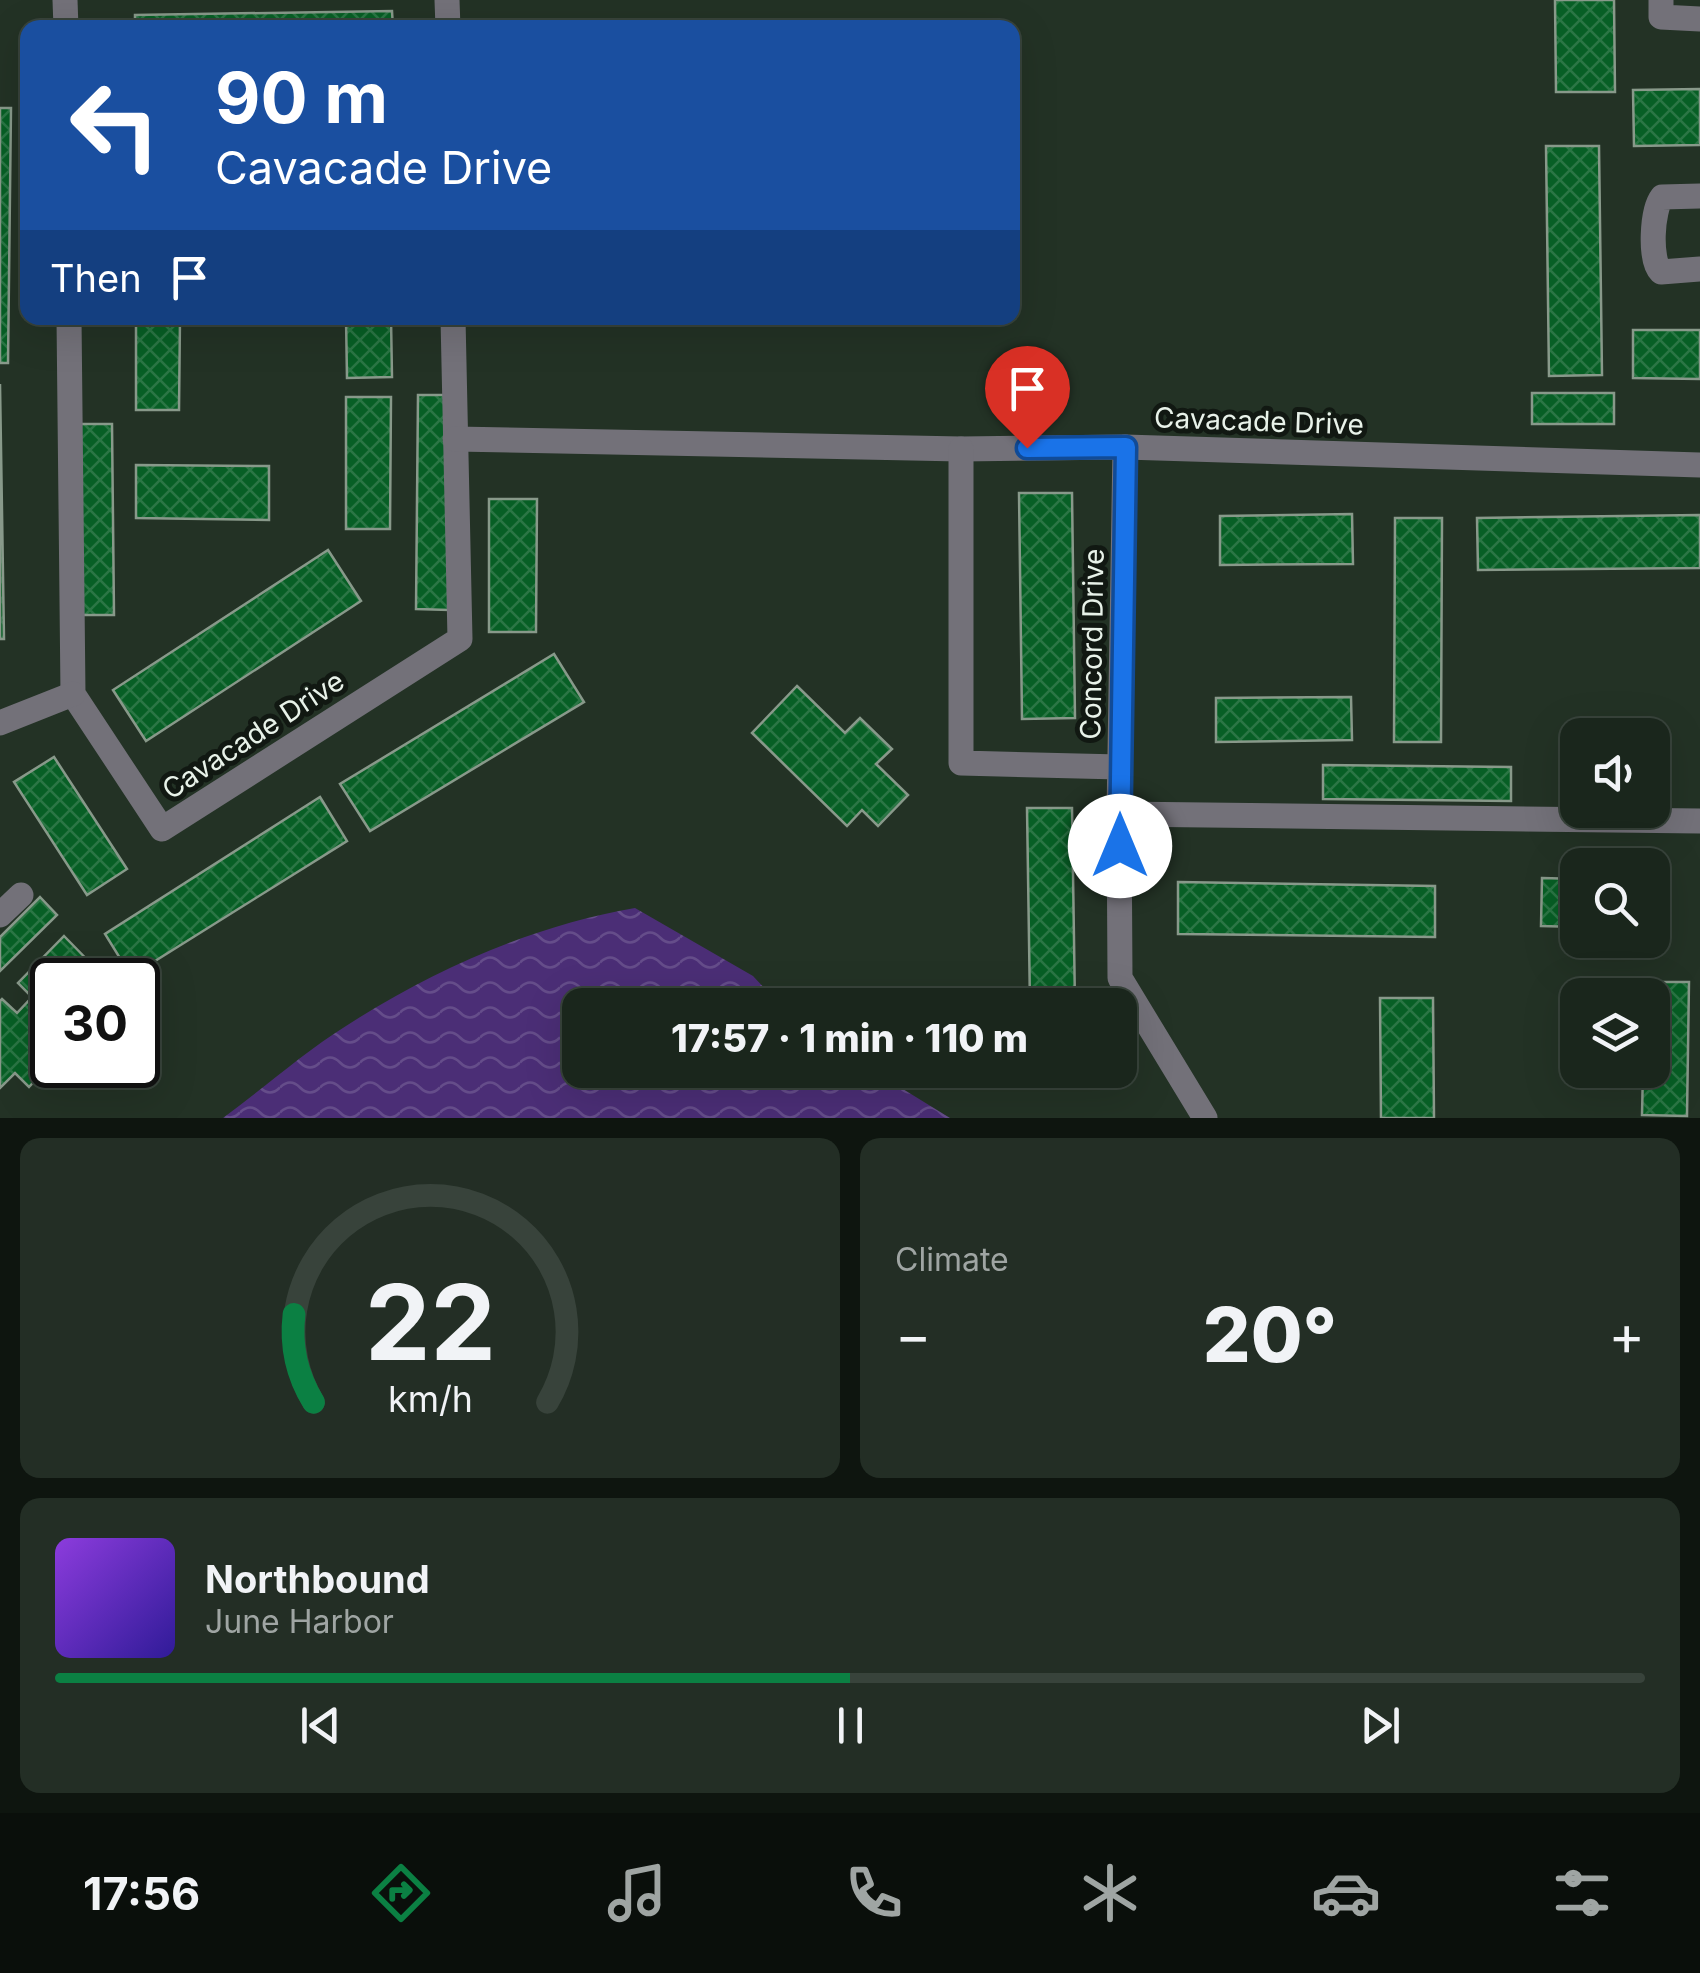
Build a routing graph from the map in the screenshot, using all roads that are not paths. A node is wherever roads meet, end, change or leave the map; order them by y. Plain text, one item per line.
1 (1661, 0) edge
2 (1700, 19) edge
3 (1700, 196) edge
4 (1700, 269) edge
5 (69, 325) edge
6 (453, 325) edge
7 (456, 439) junction
8 (1126, 447) junction
9 (961, 450) junction
10 (1700, 465) edge
11 (73, 694) junction
12 (0, 723) edge
13 (1120, 767) junction
14 (1119, 814) junction
15 (1700, 820) edge
16 (21, 895) dead end
17 (0, 915) edge
18 (1205, 1118) edge

1 - 2 street
3 - 4 street
5 - 11 street
6 - 7 street, Cavacade Drive
7 - 9 street, Cavacade Drive
7 - 11 street, Cavacade Drive
8 - 9 street, Cavacade Drive
8 - 10 street, Cavacade Drive
8 - 13 street, Concord Drive
9 - 13 street
11 - 12 street
13 - 14 street, Concord Drive
14 - 15 street
14 - 18 street, Concord Drive
16 - 17 street

